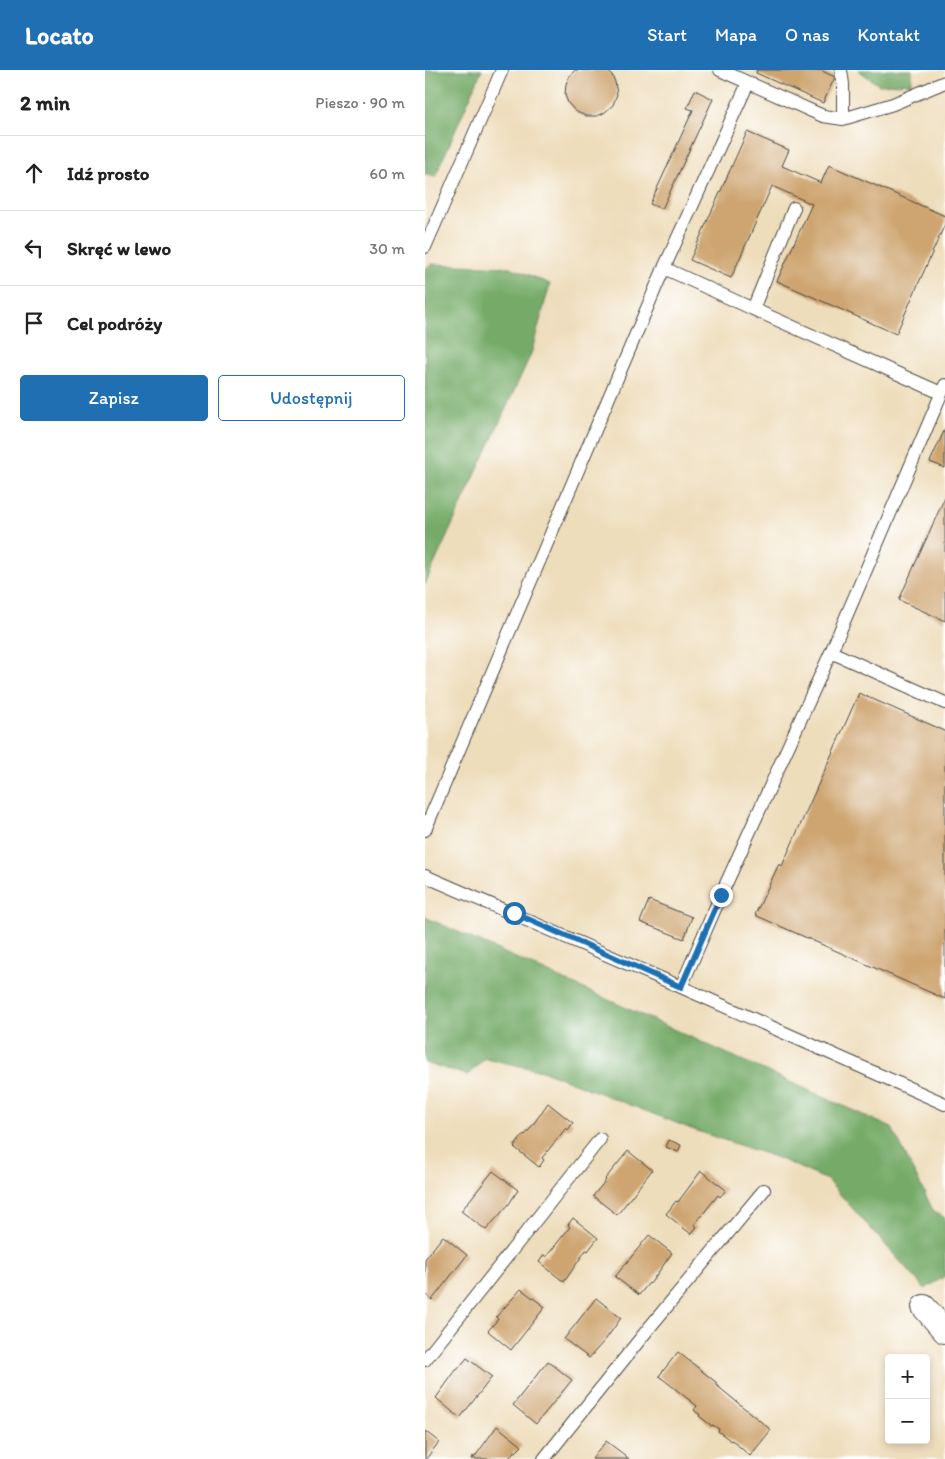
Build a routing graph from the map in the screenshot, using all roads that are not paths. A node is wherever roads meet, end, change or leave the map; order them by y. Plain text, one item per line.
1 (502, 70) edge
2 (720, 70) edge
3 (841, 70) edge
4 (748, 82) junction
5 (945, 82) edge
6 (843, 120) junction
7 (794, 208) dead end
8 (425, 247) edge
9 (664, 268) junction
10 (753, 309) junction
11 (943, 389) edge
12 (831, 652) junction
13 (945, 703) edge
14 (425, 830) edge
15 (425, 876) edge
16 (681, 987) junction
17 (945, 1104) edge
18 (600, 1139) dead end
19 (764, 1190) dead end
20 (924, 1307) dead end
21 (945, 1331) edge
22 (425, 1360) edge
23 (544, 1459) edge

1 - 8 lane
2 - 4 lane
3 - 6 lane
4 - 6 lane
4 - 9 lane
5 - 6 lane
7 - 10 lane
9 - 10 lane
9 - 14 lane
10 - 11 lane
11 - 12 lane
12 - 13 lane
12 - 16 lane
15 - 16 lane
16 - 17 lane
18 - 22 lane
19 - 23 lane
20 - 21 street

